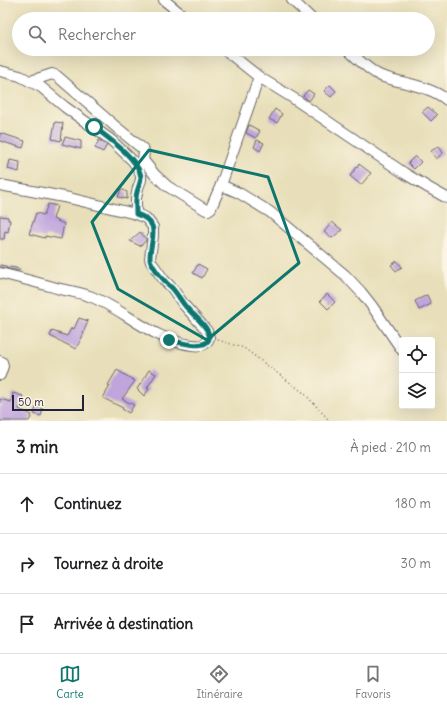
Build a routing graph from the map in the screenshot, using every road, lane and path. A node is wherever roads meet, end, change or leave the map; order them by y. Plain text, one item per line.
1 (164, 0) edge
2 (292, 0) edge
3 (179, 12) edge
4 (305, 12) edge
5 (233, 56) edge
6 (355, 56) edge
7 (0, 71) edge
8 (259, 77) junction
9 (31, 81) junction
10 (447, 100) edge
11 (0, 185) edge
12 (221, 185) junction
13 (447, 198) edge
14 (136, 214) junction
15 (0, 273) edge
16 (209, 338) junction
17 (399, 346) edge
18 (0, 361) edge
19 (0, 375) edge
20 (330, 421) edge

1 - 3 street
2 - 4 street
5 - 8 street
6 - 10 street
7 - 9 street
8 - 12 street
8 - 13 street
9 - 12 street
9 - 14 street
11 - 14 street
12 - 17 street
14 - 16 street
15 - 16 street
16 - 20 path
18 - 19 street

